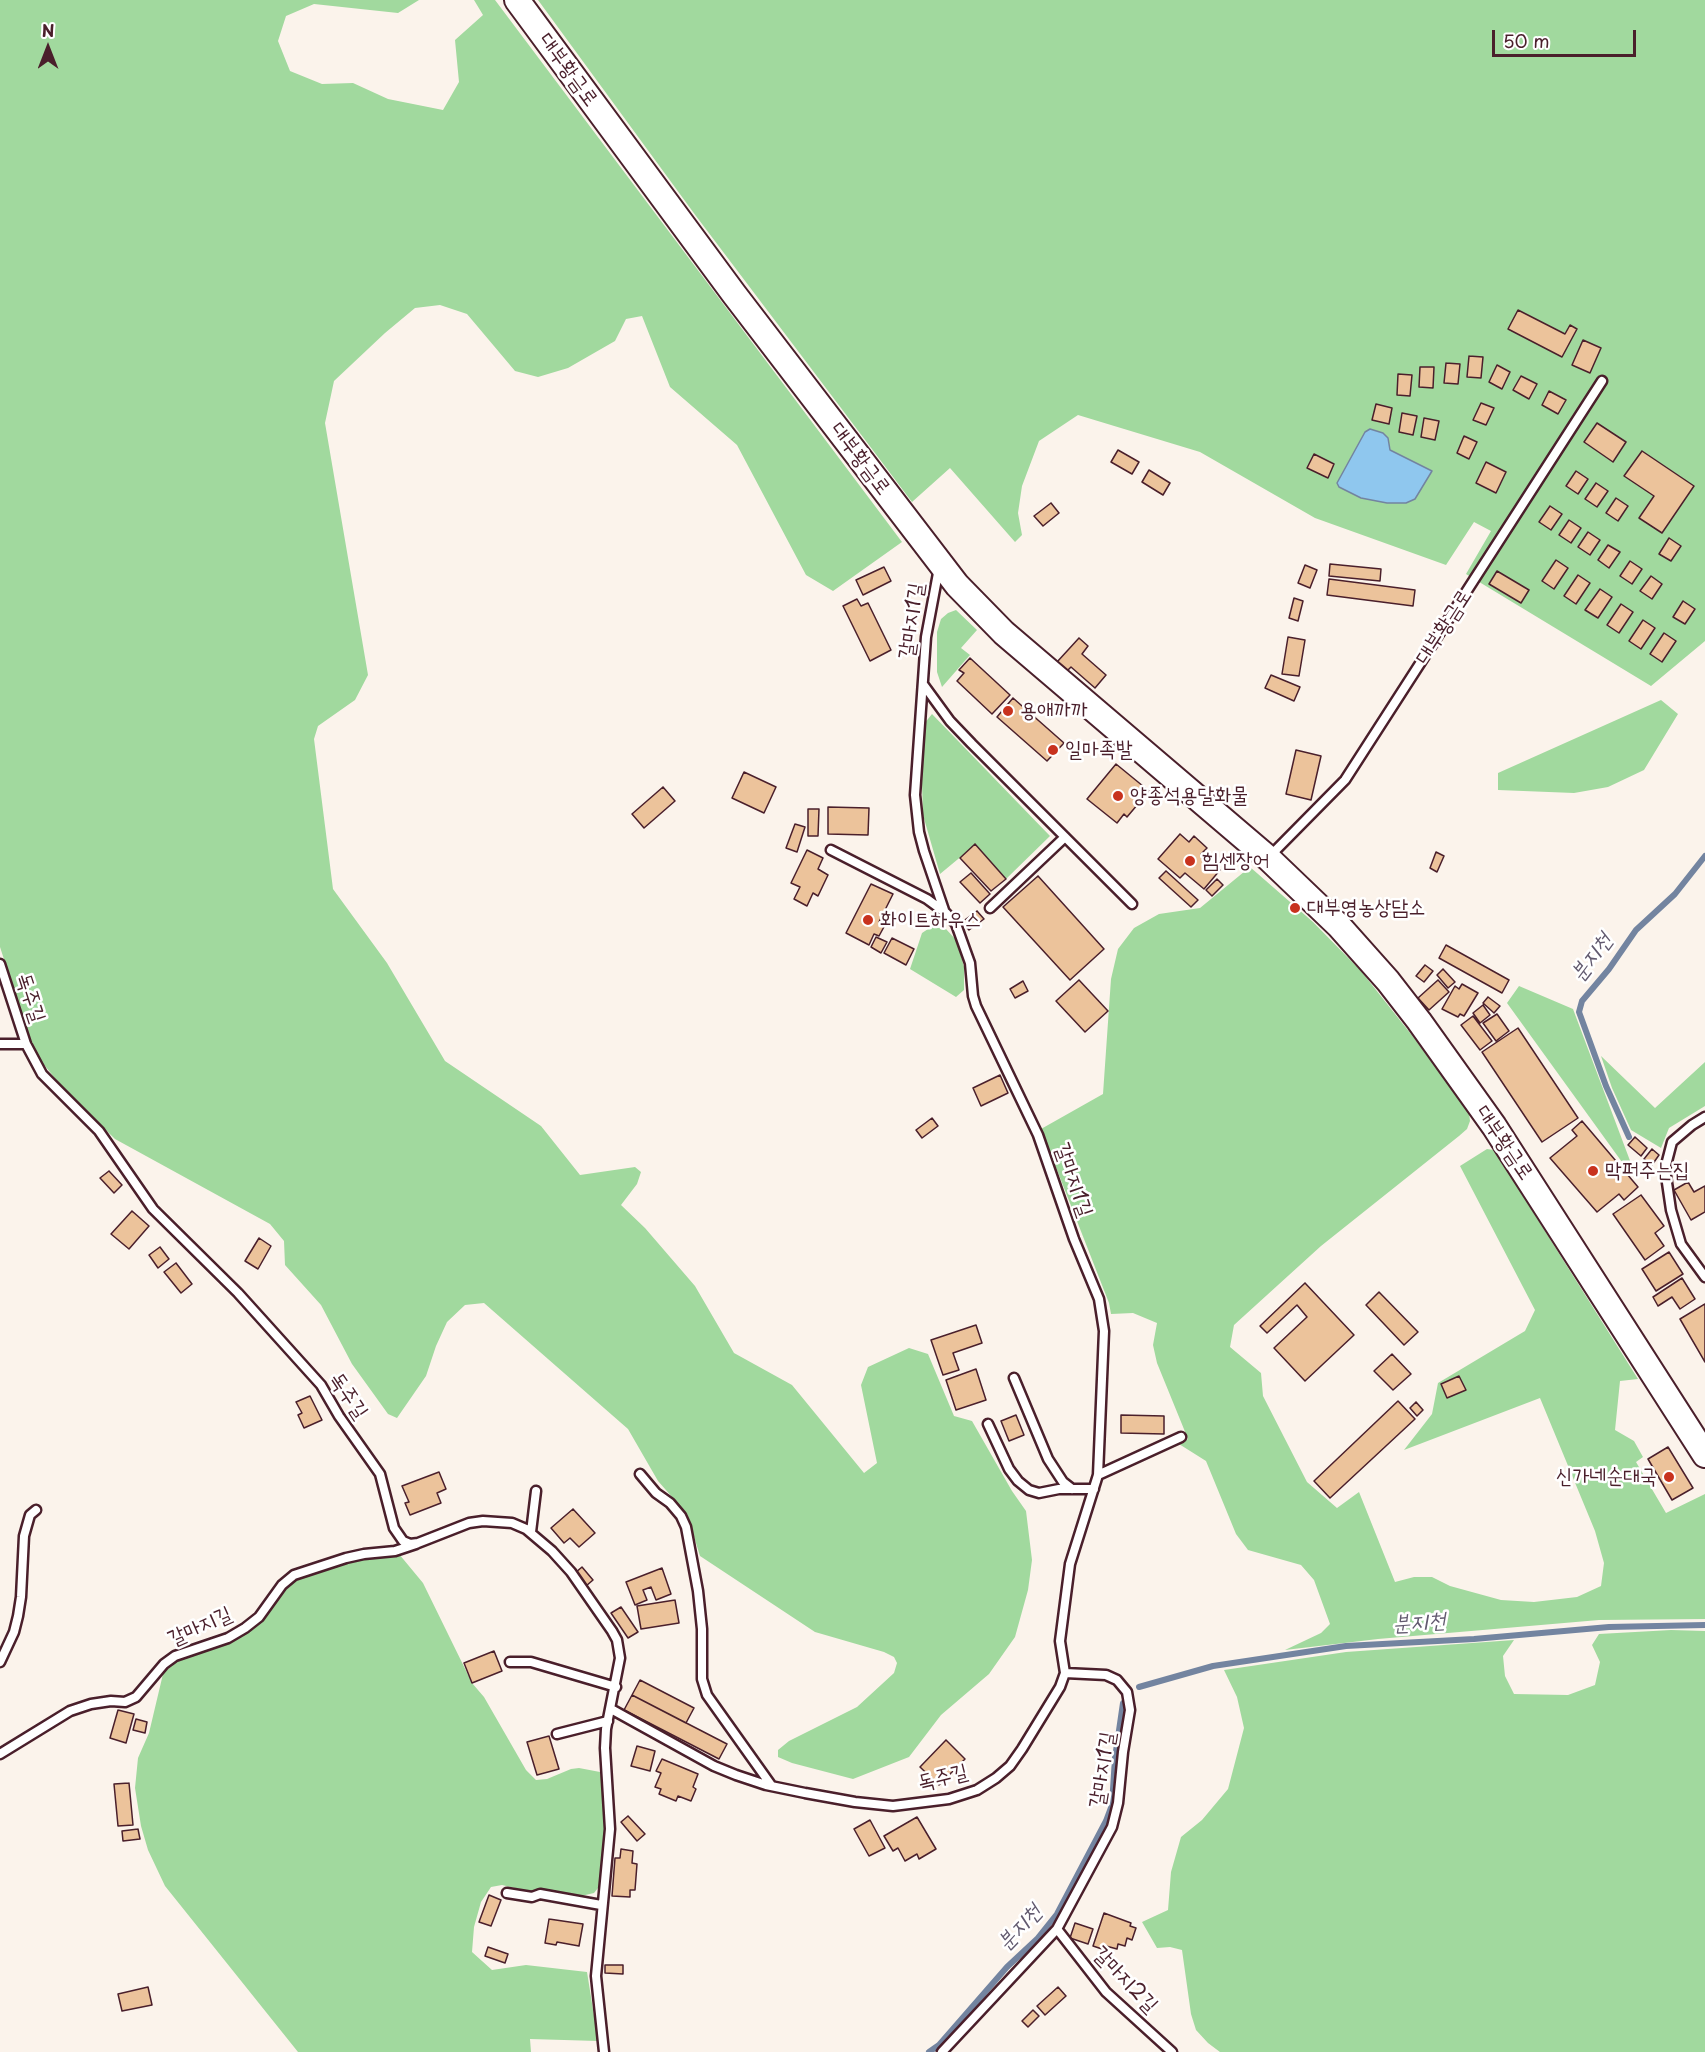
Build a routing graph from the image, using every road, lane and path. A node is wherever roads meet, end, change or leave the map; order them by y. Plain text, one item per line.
1 (517, 0) edge
2 (1602, 381) dead end
3 (939, 564) junction
4 (922, 683) junction
5 (1065, 837) junction
6 (831, 850) dead end
7 (1268, 858) junction
8 (1132, 904) dead end
9 (990, 908) dead end
10 (946, 913) junction
11 (0, 964) edge
12 (0, 1044) edge
13 (26, 1044) junction
14 (1705, 1117) edge
15 (1705, 1277) edge
16 (1014, 1378) dead end
17 (988, 1425) dead end
18 (1181, 1437) dead end
19 (1705, 1455) edge
20 (640, 1474) dead end
21 (1098, 1475) junction
22 (1094, 1489) junction
23 (1072, 1490) junction
24 (536, 1491) dead end
25 (36, 1510) dead end
26 (531, 1532) junction
27 (418, 1543) junction
28 (0, 1662) edge
29 (510, 1662) dead end
30 (1065, 1673) junction
31 (615, 1688) junction
32 (611, 1709) junction
33 (608, 1721) junction
34 (557, 1734) dead end
35 (0, 1754) edge
36 (771, 1786) junction
37 (507, 1893) dead end
38 (602, 1905) junction
39 (1057, 1929) junction
40 (604, 2052) edge
41 (942, 2052) edge
42 (1172, 2052) edge

1 - 3 main road, 대부황금로
2 - 7 lane, 대부황금로
3 - 4 lane, 갈마지1길
3 - 7 main road, 대부황금로
4 - 5 lane, 갈마지1길
4 - 10 lane, 갈마지1길
5 - 8 lane, 갈마지1길
5 - 9 lane
6 - 10 lane, 갈마지1길
7 - 19 main road, 대부황금로
10 - 21 lane, 갈마지1길
11 - 13 lane, 독주길
12 - 13 lane, 독주길
13 - 27 lane, 독주길
14 - 15 lane
16 - 23 lane
17 - 23 lane
18 - 21 lane
20 - 36 lane
21 - 22 lane, 갈마지1길
22 - 23 lane
22 - 30 lane, 갈마지1길
24 - 26 lane
25 - 28 lane
26 - 27 lane
26 - 31 lane
27 - 35 lane, 갈마지길
29 - 31 lane
30 - 36 lane, 독주길
30 - 39 lane, 갈마지1길
31 - 32 lane
32 - 33 lane
32 - 36 lane, 독주길
33 - 34 lane
33 - 38 lane
37 - 38 lane
38 - 40 lane
39 - 41 lane, 갈마지1길
39 - 42 lane, 갈마지2길

